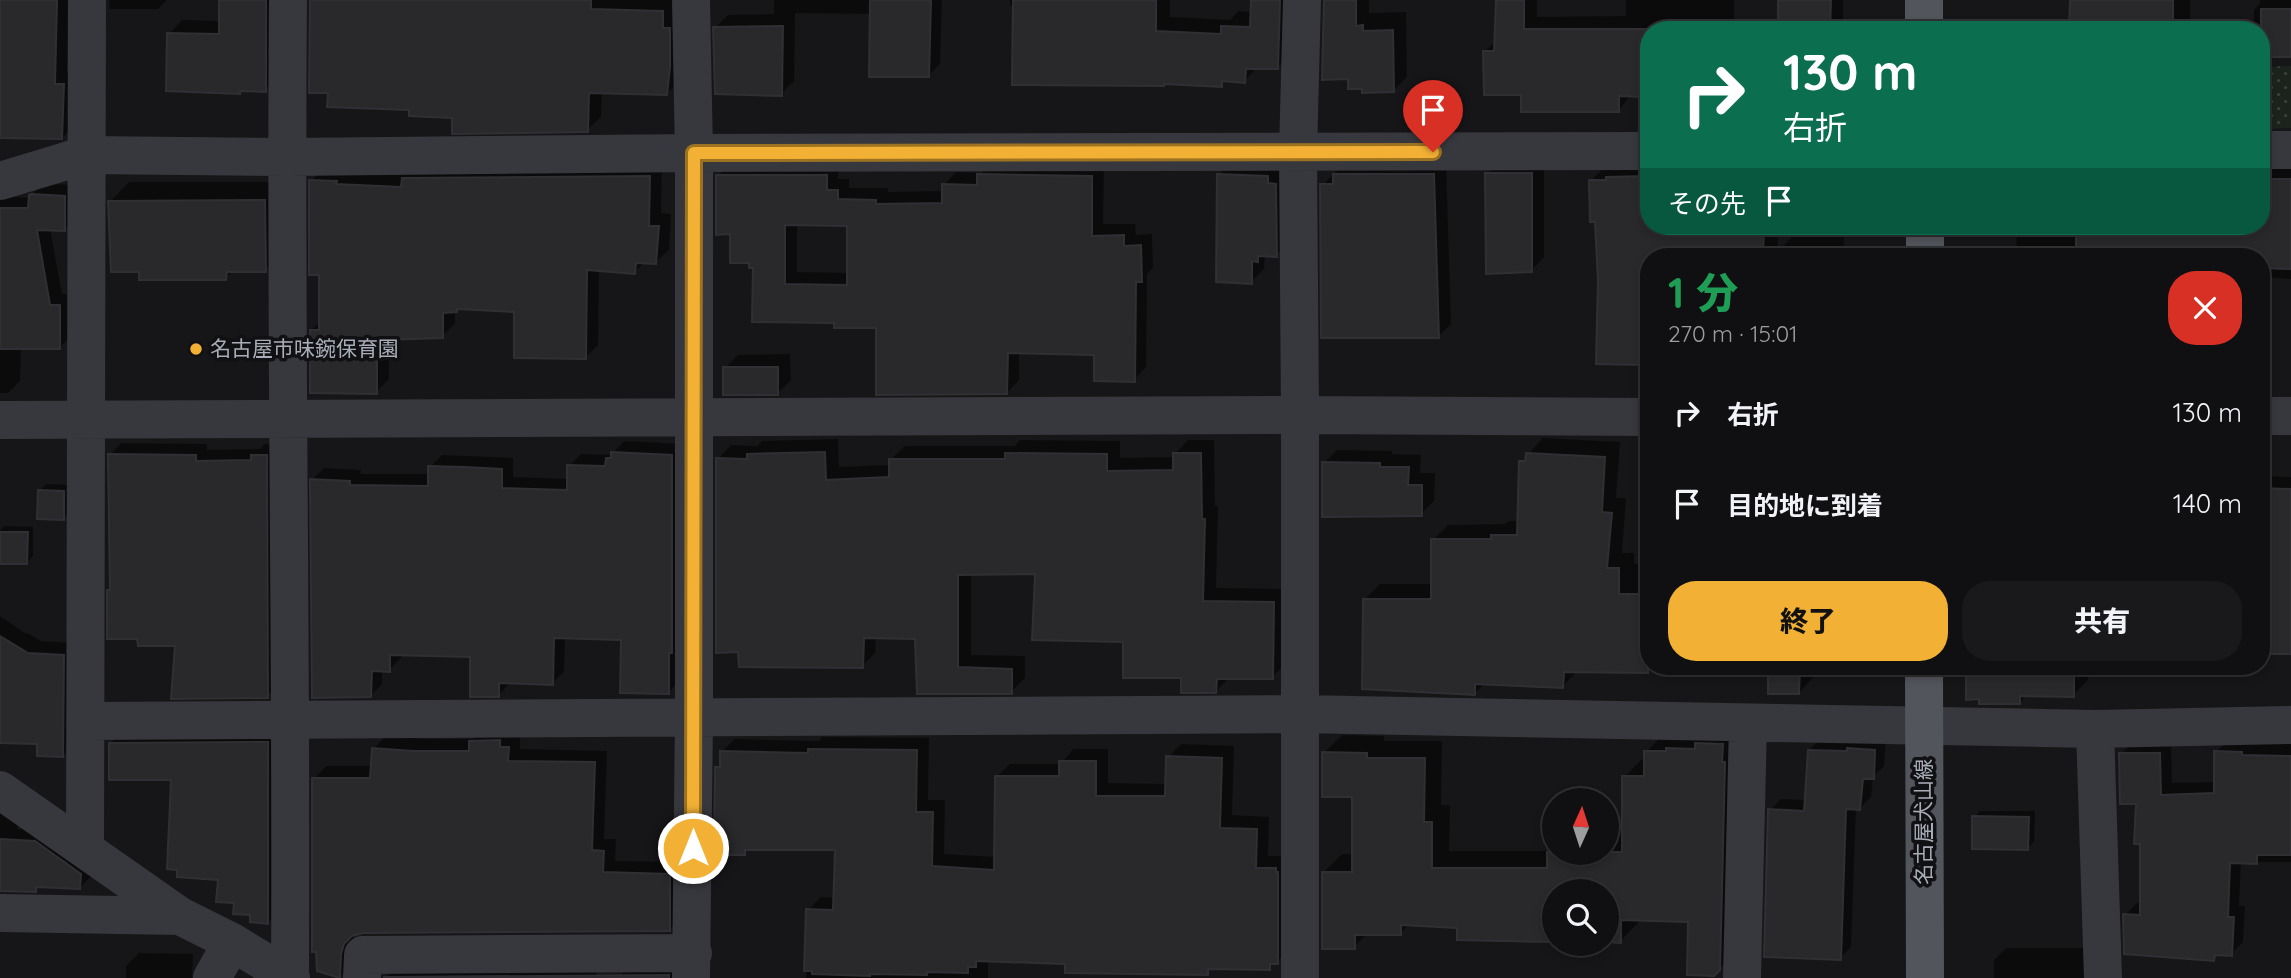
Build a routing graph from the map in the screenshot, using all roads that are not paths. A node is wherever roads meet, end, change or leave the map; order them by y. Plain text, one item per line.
1 (86, 0) edge
2 (288, 0) edge
3 (691, 0) edge
4 (1302, 0) edge
5 (1924, 0) edge
6 (1924, 21) edge
7 (2270, 150) edge
8 (2291, 150) edge
9 (1640, 151) edge
10 (1298, 152) junction
11 (694, 153) junction
12 (86, 155) junction
13 (287, 157) junction
14 (0, 181) edge
15 (1300, 415) junction
16 (2291, 415) edge
17 (2270, 416) edge
18 (693, 417) junction
19 (1640, 417) edge
20 (87, 418) junction
21 (288, 419) junction
22 (0, 420) edge
23 (1924, 675) edge
24 (1300, 714) junction
25 (694, 717) junction
26 (291, 720) junction
27 (86, 721) junction
28 (1748, 723) junction
29 (1924, 724) junction
30 (2291, 725) edge
31 (2095, 729) junction
32 (0, 790) edge
33 (85, 847) junction
34 (0, 913) edge
35 (180, 916) junction
36 (232, 942) junction
37 (692, 966) edge
38 (212, 978) edge
39 (290, 978) edge
40 (362, 978) edge
41 (1300, 978) edge
42 (1742, 978) edge
43 (1925, 978) edge
44 (2104, 978) edge

1 - 12 street
2 - 13 street
3 - 11 street
4 - 10 street
5 - 6 main road
7 - 8 street
9 - 10 street
10 - 11 street
10 - 15 street
11 - 13 street
11 - 18 street
12 - 13 street
12 - 14 street
12 - 20 street
13 - 21 street
15 - 18 street
15 - 19 street
15 - 24 street
16 - 17 street
18 - 21 street
18 - 25 street
20 - 21 street
20 - 22 street
20 - 27 street
21 - 26 street
23 - 29 main road, 名古屋犬山線
24 - 25 street
24 - 28 street
24 - 41 street
25 - 26 street
25 - 37 street
26 - 27 street
26 - 39 street
27 - 33 street
28 - 29 street
28 - 42 street
29 - 31 street
29 - 43 main road, 名古屋犬山線
30 - 31 street
31 - 44 street
32 - 33 street
33 - 35 street
34 - 35 street
35 - 36 street
36 - 38 street
36 - 39 street
37 - 40 street

